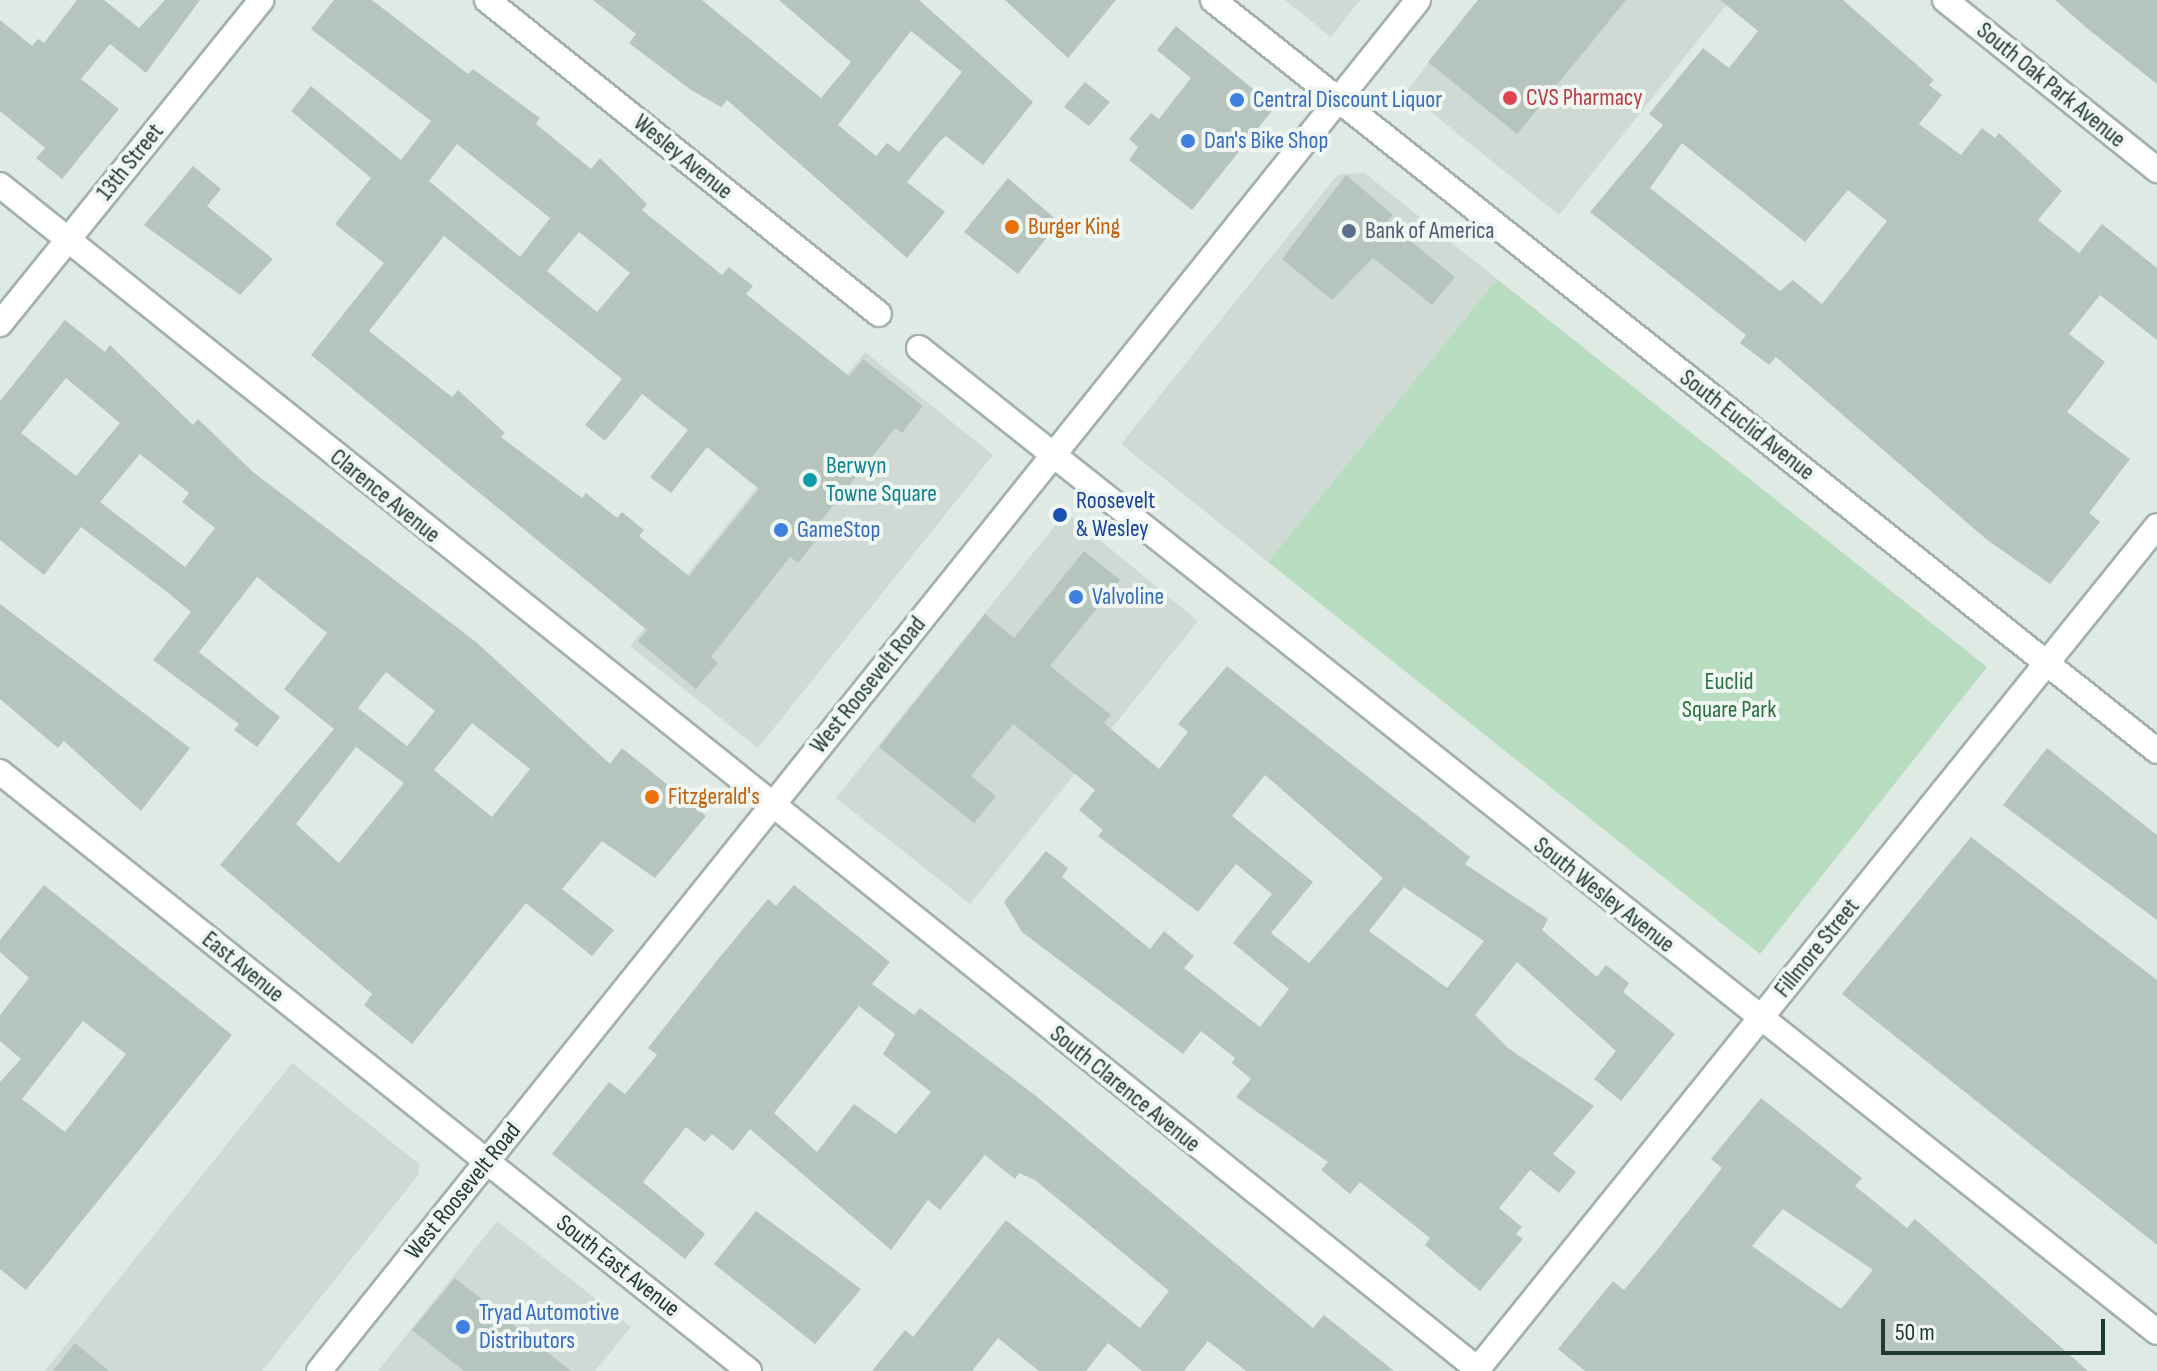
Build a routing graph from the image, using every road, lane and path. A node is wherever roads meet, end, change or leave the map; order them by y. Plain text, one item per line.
1 (261, 0) edge
2 (487, 0) edge
3 (1213, 0) edge
4 (1418, 0) edge
5 (1945, 0) edge
6 (1338, 99) junction
7 (2157, 170) edge
8 (0, 185) edge
9 (68, 239) junction
10 (879, 314) dead end
11 (0, 324) edge
12 (919, 348) dead end
13 (1051, 457) junction
14 (2157, 526) edge
15 (2046, 663) junction
16 (2157, 751) edge
17 (0, 772) edge
18 (771, 807) junction
19 (1760, 1018) junction
20 (486, 1162) junction
21 (2157, 1332) edge
22 (1478, 1370) edge
23 (319, 1371) edge
24 (749, 1371) edge

1 - 9 street, 13th Street
2 - 10 street, Wesley Avenue
3 - 6 street, South Euclid Avenue
4 - 6 street, West Roosevelt Road
5 - 7 street, South Oak Park Avenue
6 - 13 street, West Roosevelt Road
6 - 15 street, South Euclid Avenue
8 - 9 street, Clarence Avenue
9 - 11 street, 13th Street
9 - 18 street, Clarence Avenue
12 - 13 street
13 - 18 street, West Roosevelt Road
13 - 19 street, South Wesley Avenue
14 - 15 street, Fillmore Street
15 - 16 street, South Euclid Avenue
15 - 19 street, Fillmore Street
17 - 20 street, East Avenue
18 - 20 street, West Roosevelt Road
18 - 22 street, South Clarence Avenue
19 - 21 street, South Wesley Avenue
19 - 22 street, Fillmore Street
20 - 23 street, West Roosevelt Road
20 - 24 street, South East Avenue

